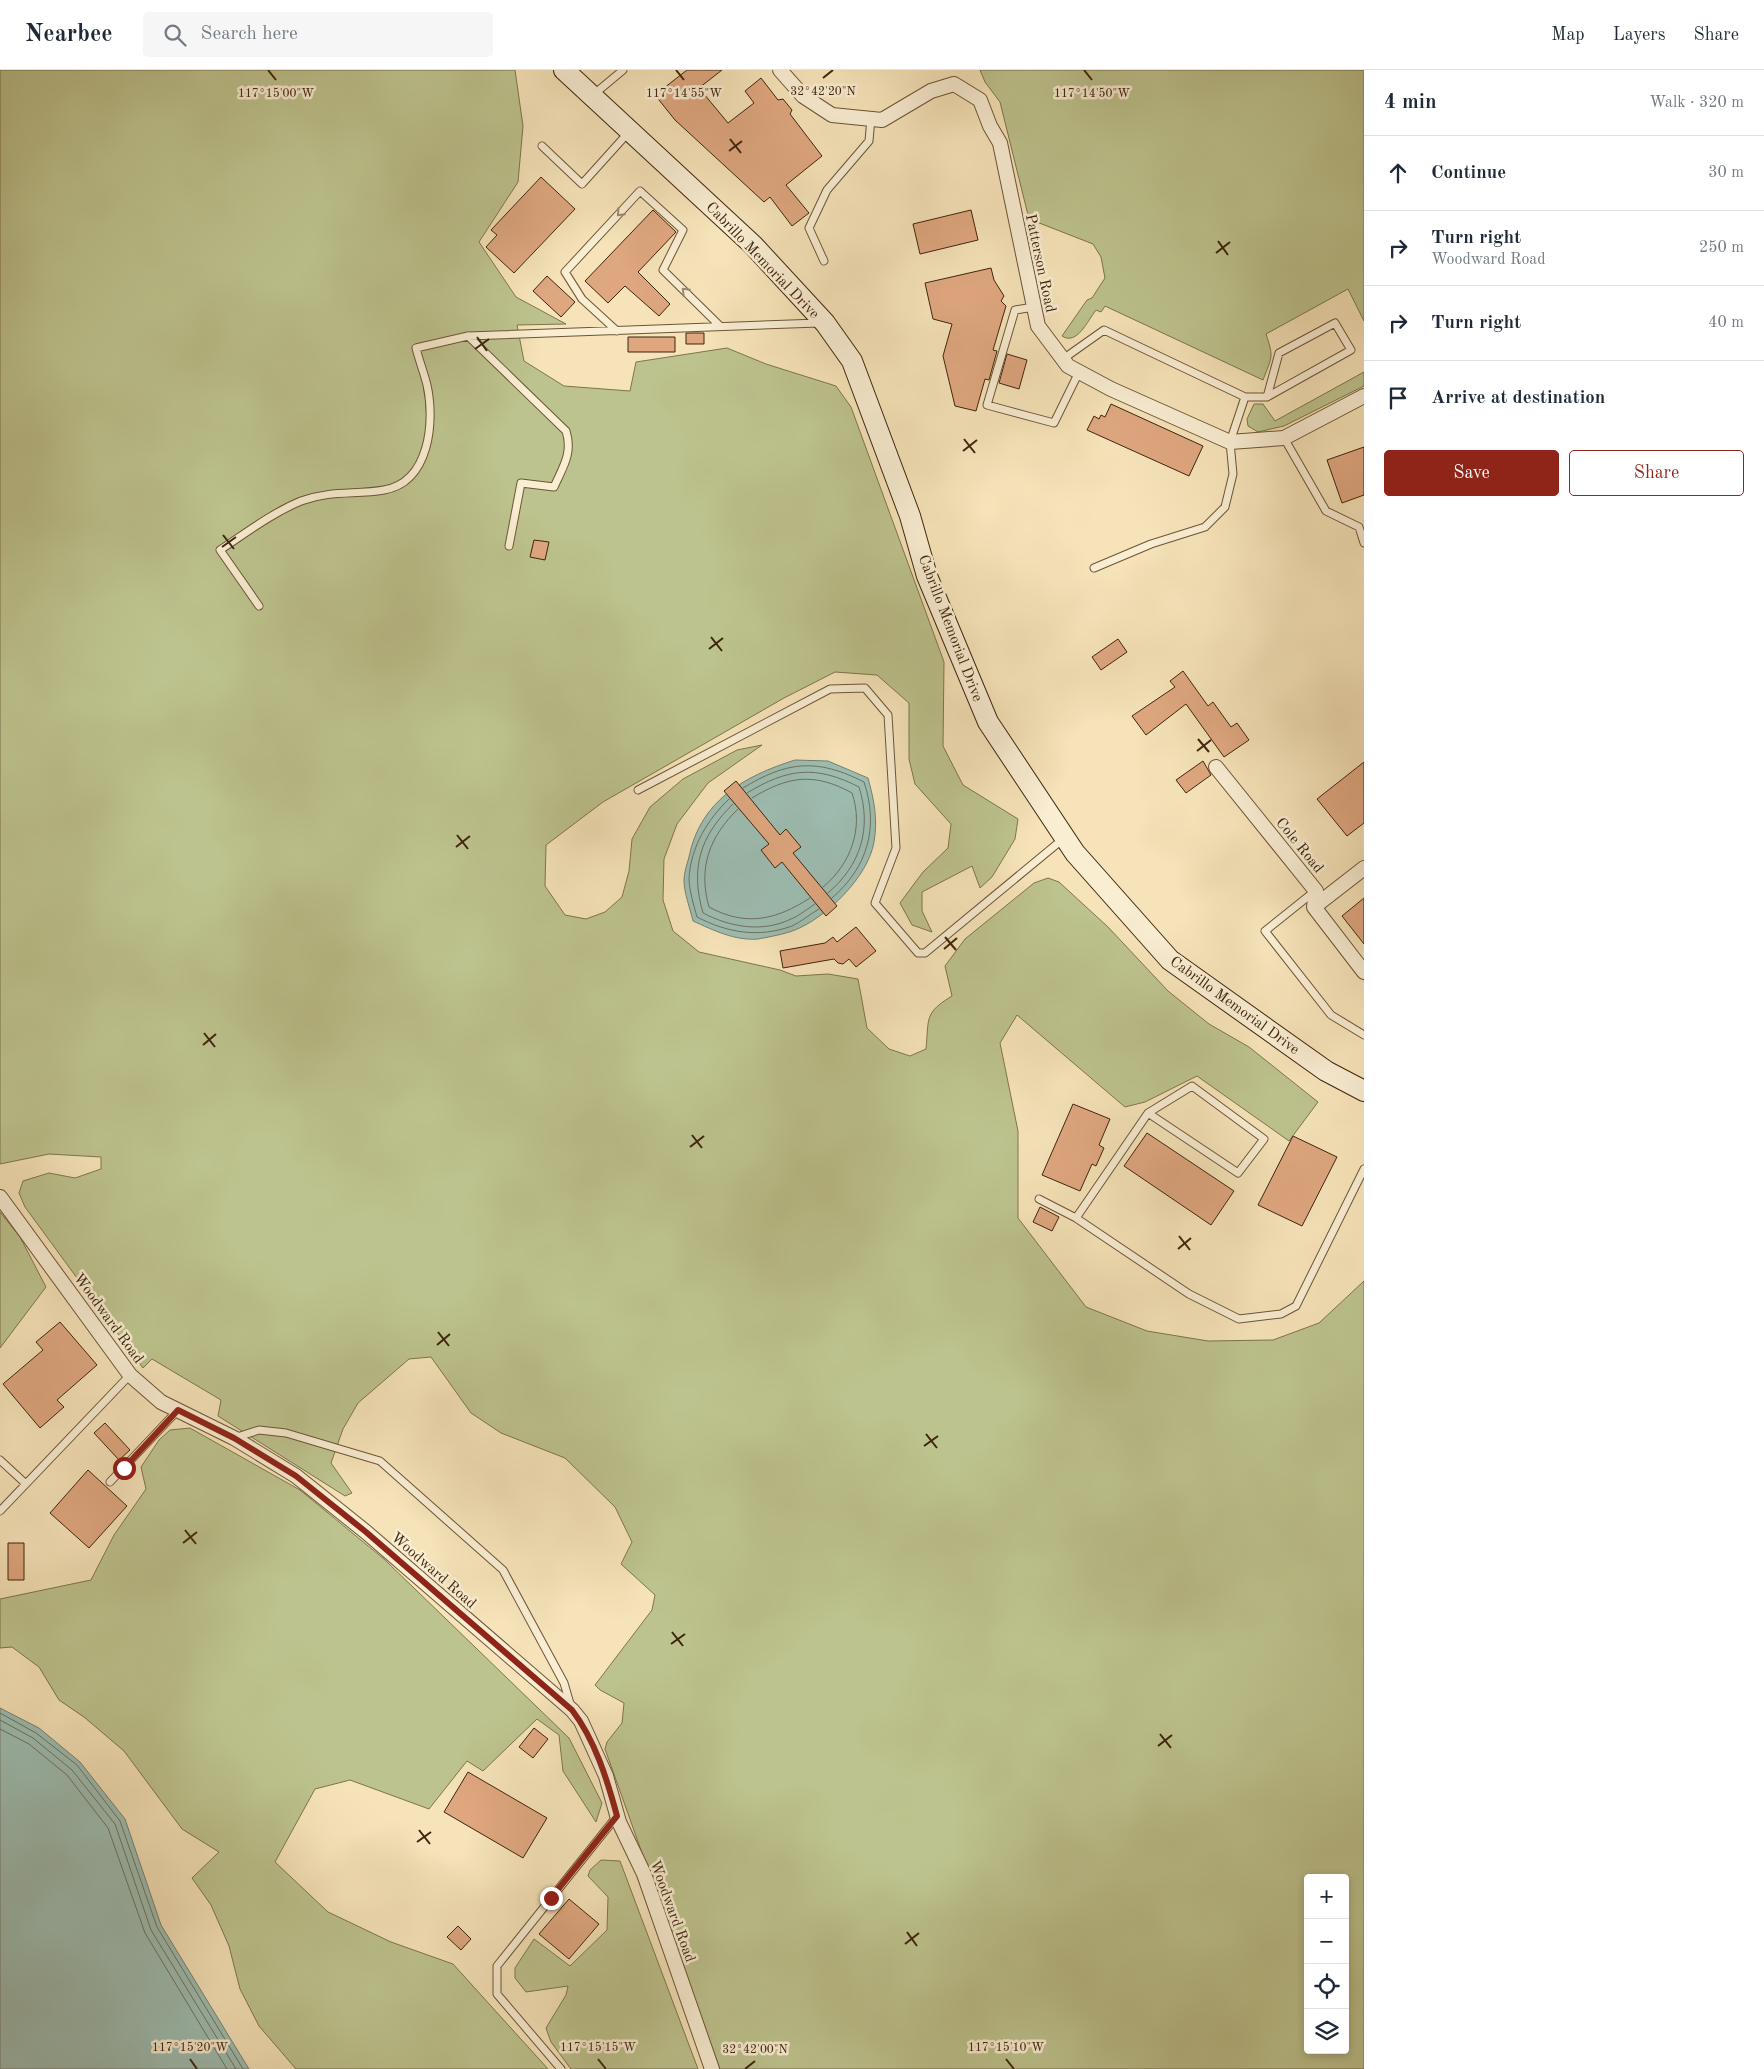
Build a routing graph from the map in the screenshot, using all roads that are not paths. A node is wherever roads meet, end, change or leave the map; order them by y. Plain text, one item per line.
1 (564, 70) edge
2 (624, 70) edge
3 (780, 70) edge
4 (592, 95) junction
5 (877, 119) junction
6 (630, 130) junction
7 (542, 146) dead end
8 (824, 261) dead end
9 (1034, 307) junction
10 (825, 323) junction
11 (720, 326) junction
12 (617, 332) junction
13 (468, 336) junction
14 (1063, 359) junction
15 (1079, 372) junction
16 (1364, 396) edge
17 (1245, 397) junction
18 (1267, 397) junction
19 (1284, 438) junction
20 (1230, 442) junction
21 (1361, 527) edge
22 (1364, 543) edge
23 (509, 546) dead end
24 (1094, 568) dead end
25 (259, 606) dead end
26 (1216, 767) dead end
27 (638, 790) dead end
28 (1065, 838) junction
29 (1362, 874) edge
30 (1316, 891) junction
31 (1314, 907) junction
32 (1364, 972) edge
33 (1364, 1035) edge
34 (1364, 1091) edge
35 (1148, 1113) junction
36 (1364, 1169) edge
37 (0, 1197) edge
38 (1039, 1199) dead end
39 (1076, 1218) junction
40 (130, 1374) junction
41 (178, 1410) junction
42 (234, 1438) junction
43 (0, 1460) edge
44 (110, 1482) dead end
45 (26, 1484) junction
46 (0, 1511) edge
47 (572, 1710) junction
48 (617, 1816) junction
49 (561, 2069) edge
50 (712, 2069) edge

1 - 4 main road, Cabrillo Memorial Drive
2 - 4 lane
3 - 5 street
4 - 6 main road, Cabrillo Memorial Drive
5 - 8 lane
5 - 9 street, Patterson Road
6 - 7 lane
6 - 10 main road, Cabrillo Memorial Drive
9 - 14 street, Patterson Road
9 - 15 lane
10 - 11 lane
10 - 28 main road, Cabrillo Memorial Drive
11 - 12 lane
11 -> 12 lane
12 - 13 lane
13 - 23 lane
13 - 25 lane
14 - 15 street, Patterson Road
14 - 17 lane
15 - 20 street, Patterson Road
16 - 19 street, Patterson Road
17 - 18 lane
17 - 20 lane
18 - 18 lane
19 - 20 street, Patterson Road
19 - 21 lane
20 - 24 lane
21 - 22 lane
26 - 30 street, Cole Road
27 - 28 lane
28 - 34 main road, Cabrillo Memorial Drive
29 - 31 street
30 - 31 street, Cole Road
30 - 33 lane
31 - 32 street
35 - 35 lane
35 - 39 lane
36 - 39 lane
37 - 40 street, Woodward Road
38 - 39 lane
40 - 41 street, Woodward Road
40 - 45 lane
41 - 42 street, Woodward Road
41 - 44 lane
42 - 47 street, Woodward Road
42 - 47 lane
43 - 45 lane
45 - 46 lane
47 - 48 street, Woodward Road
48 - 49 lane
48 - 50 street, Woodward Road

